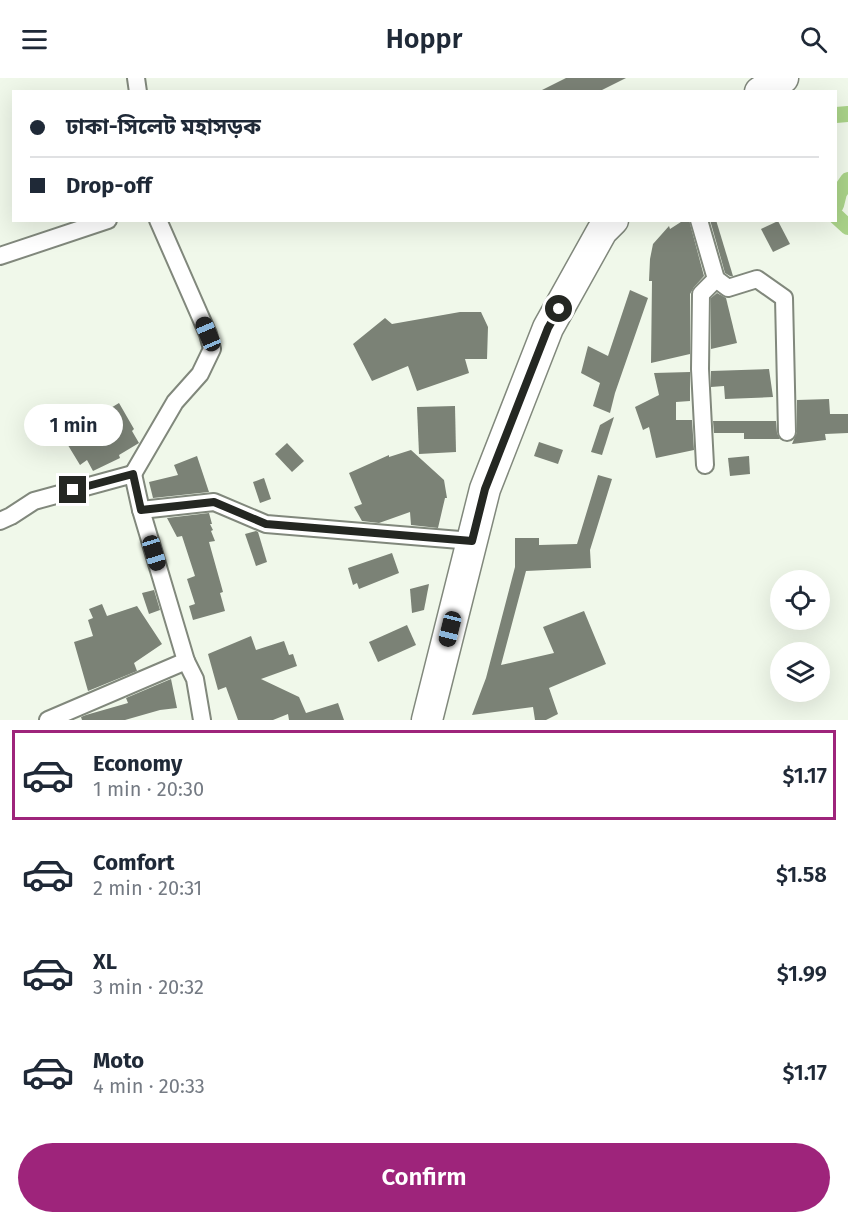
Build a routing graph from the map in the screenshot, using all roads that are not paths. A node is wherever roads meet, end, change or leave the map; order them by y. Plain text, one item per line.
1 (783, 78) edge
2 (763, 90) edge
3 (102, 222) edge
4 (159, 222) edge
5 (611, 222) edge
6 (700, 222) edge
7 (0, 256) edge
8 (716, 279) junction
9 (787, 432) dead end
10 (705, 465) dead end
11 (133, 474) junction
12 (141, 510) junction
13 (0, 520) edge
14 (472, 541) junction
15 (186, 661) junction
16 (431, 719) edge
17 (48, 720) edge
18 (202, 720) edge

1 - 2 highway
3 - 7 street
4 - 11 street
5 - 14 highway
6 - 8 street
8 - 9 street
8 - 10 street
11 - 12 street
11 - 13 street
12 - 14 street
12 - 15 street
14 - 16 highway
15 - 17 street
15 - 18 street

